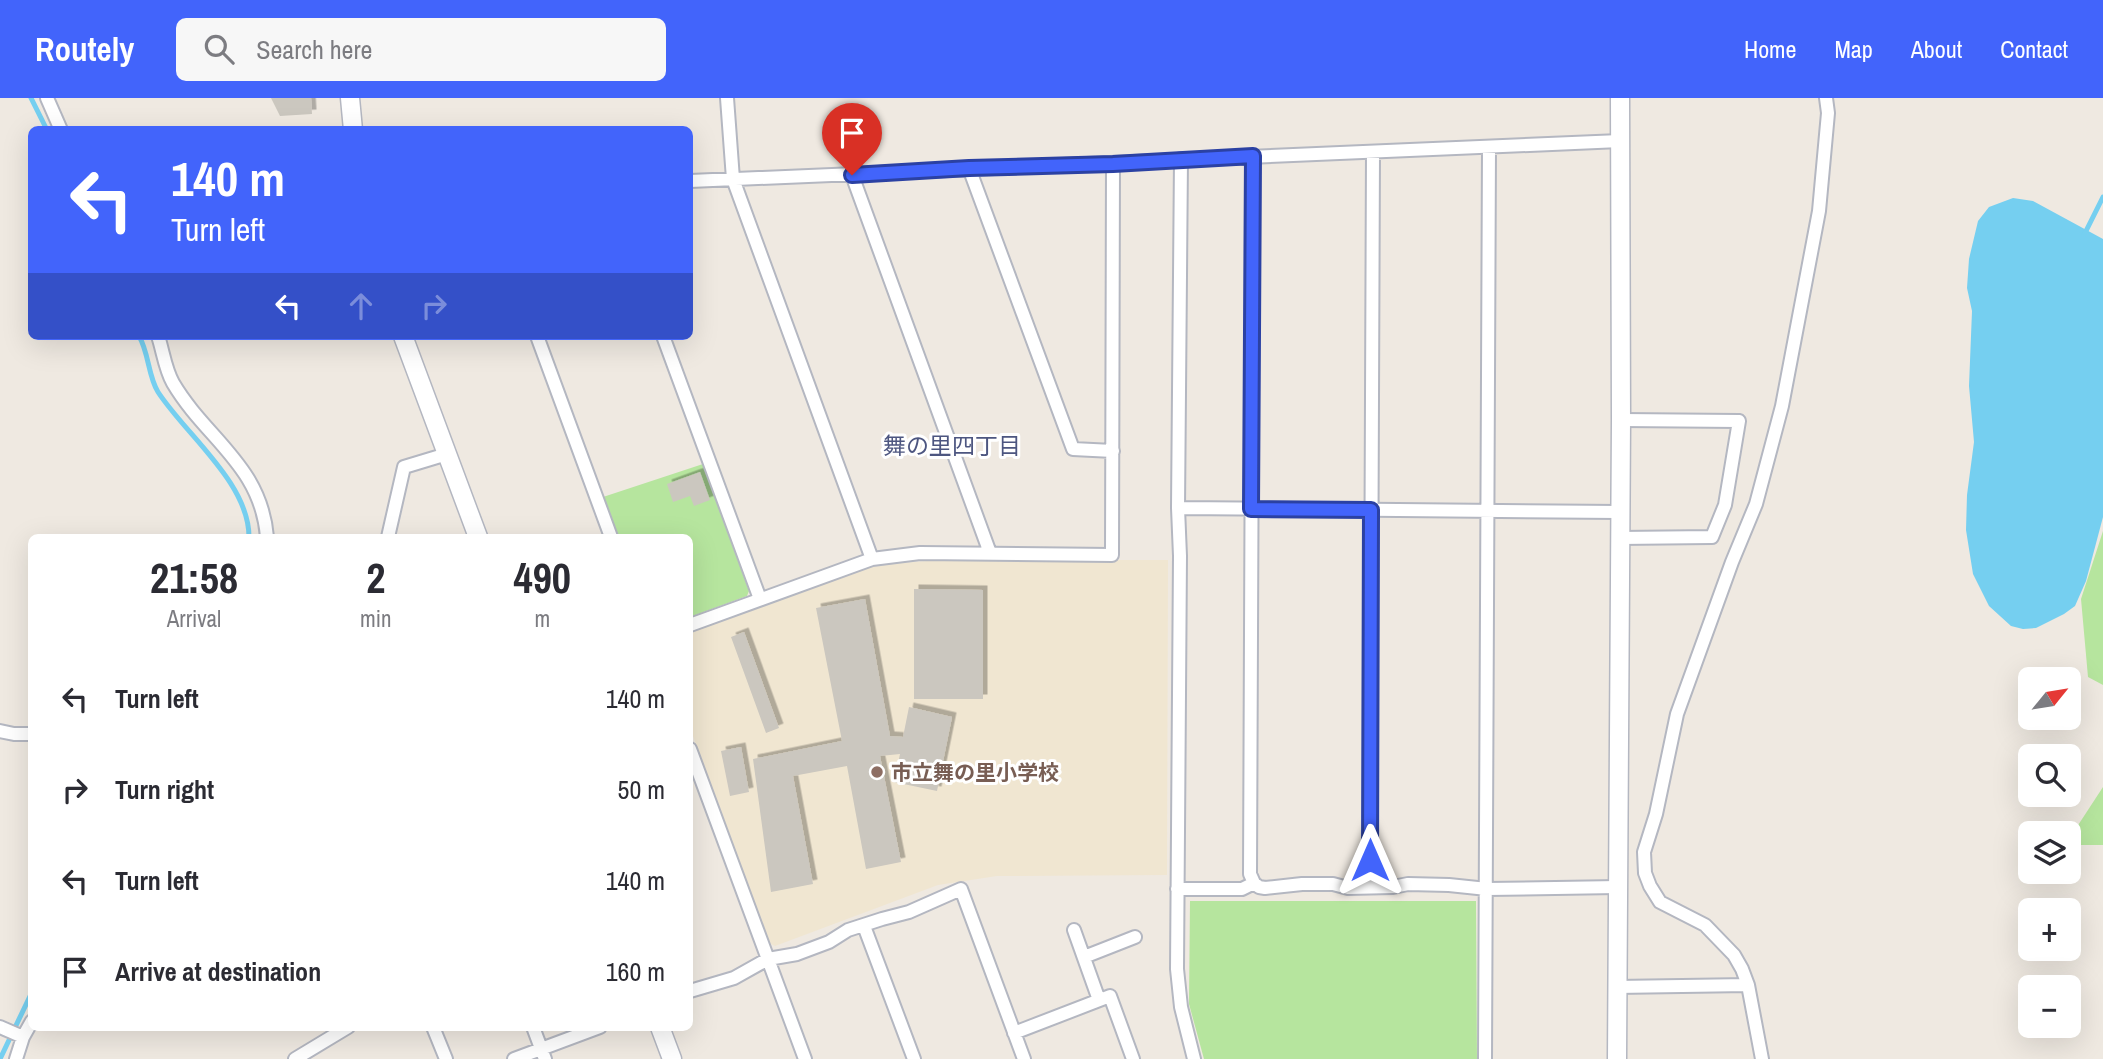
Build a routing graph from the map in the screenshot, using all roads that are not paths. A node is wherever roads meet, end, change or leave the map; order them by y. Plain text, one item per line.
1 (47, 98) edge
2 (350, 98) edge
3 (727, 98) edge
4 (1620, 98) edge
5 (1826, 98) edge
6 (59, 126) edge
7 (353, 126) edge
8 (1620, 141) junction
9 (1489, 148) junction
10 (1373, 152) junction
11 (1253, 156) junction
12 (1181, 159) junction
13 (1113, 164) junction
14 (969, 168) junction
15 (852, 175) junction
16 (733, 179) junction
17 (693, 181) edge
18 (160, 340) edge
19 (404, 340) edge
20 (538, 340) edge
21 (664, 340) edge
22 (1621, 420) junction
23 (1113, 451) junction
24 (447, 454) junction
25 (1178, 508) junction
26 (1251, 509) junction
27 (1371, 510) junction
28 (1489, 511) junction
29 (1620, 512) junction
30 (267, 534) edge
31 (389, 534) edge
32 (477, 534) edge
33 (610, 534) edge
34 (1619, 538) junction
35 (990, 552) junction
36 (872, 559) junction
37 (760, 599) junction
38 (693, 624) edge
39 (0, 731) edge
40 (28, 734) edge
41 (693, 757) edge
42 (1254, 883) junction
43 (1370, 887) junction
44 (1618, 887) junction
45 (1177, 889) junction
46 (1487, 889) junction
47 (864, 926) junction
48 (1074, 930) dead end
49 (1135, 937) dead end
50 (1084, 957) junction
51 (768, 959) junction
52 (1748, 985) junction
53 (1616, 987) junction
54 (693, 990) edge
55 (1099, 1000) junction
56 (0, 1027) edge
57 (28, 1028) edge
58 (341, 1031) edge
59 (435, 1031) edge
60 (534, 1031) edge
61 (592, 1031) edge
62 (662, 1031) edge
63 (1014, 1033) junction
64 (23, 1037) junction
65 (543, 1054) edge
66 (16, 1059) edge
67 (295, 1059) edge
68 (446, 1059) edge
69 (514, 1059) edge
70 (672, 1059) edge
71 (805, 1059) edge
72 (914, 1059) edge
73 (1024, 1059) edge
74 (1133, 1059) edge
75 (1194, 1059) edge
76 (1486, 1059) edge
77 (1616, 1059) edge
78 (1762, 1059) edge

1 - 6 street
2 - 7 street
3 - 16 street
4 - 8 street
5 - 52 street
8 - 9 street
8 - 22 street
9 - 10 street
9 - 28 street
10 - 11 street
10 - 27 street
11 - 12 street
11 - 26 street
12 - 13 street
12 - 25 street
13 - 14 street
13 - 23 street
14 - 15 street
14 - 23 street
15 - 16 street
15 - 35 street
16 - 17 street
16 - 36 street
18 - 30 street
19 - 24 street
20 - 33 street
21 - 37 street
22 - 29 street
22 - 34 street
23 - 35 street
24 - 31 street
24 - 32 street
25 - 26 street
25 - 45 street
26 - 27 street
26 - 42 street
27 - 28 street
27 - 43 street
28 - 29 street
28 - 46 street
29 - 34 street
34 - 44 street
35 - 36 street
36 - 37 street
37 - 38 street
39 - 40 street
41 - 51 street
42 - 43 street
42 - 45 street
43 - 46 street
44 - 46 street
44 - 53 street
45 - 75 street
46 - 76 street
47 - 51 street
47 - 63 street
47 - 72 street
48 - 50 street
49 - 50 street
50 - 55 street
51 - 54 street
51 - 71 street
52 - 53 street
52 - 78 street
53 - 77 street
55 - 63 street
55 - 74 street
56 - 64 street
57 - 64 street
58 - 67 street
59 - 68 street
60 - 65 street
61 - 65 street
62 - 70 street
63 - 73 street
64 - 66 street
65 - 69 street

